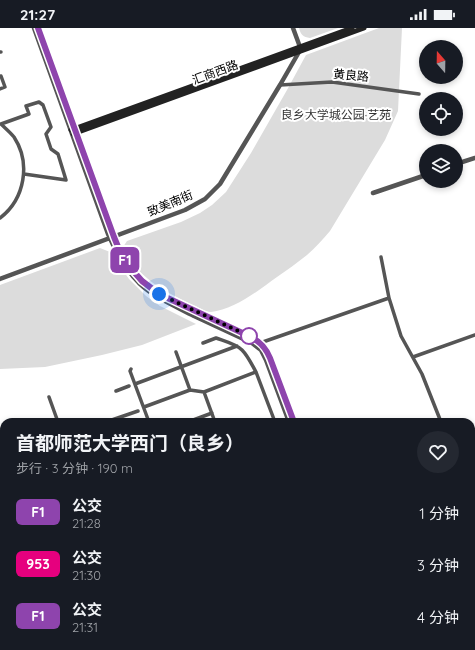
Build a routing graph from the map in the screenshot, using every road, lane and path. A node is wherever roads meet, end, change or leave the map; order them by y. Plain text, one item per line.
1 (34, 28) edge
2 (38, 28) edge
3 (293, 28) edge
4 (352, 28) edge
5 (364, 28) edge
6 (299, 49) junction
7 (1, 76) edge
8 (280, 85) junction
9 (0, 89) edge
10 (419, 94) dead end
11 (0, 124) edge
12 (74, 131) junction
13 (475, 158) edge
14 (463, 162) edge
15 (24, 174) junction
16 (419, 178) edge
17 (373, 194) dead end
18 (0, 218) edge
19 (112, 238) junction
20 (381, 256) dead end
21 (0, 278) edge
22 (389, 298) junction
23 (475, 335) edge
24 (203, 343) dead end
25 (259, 344) junction
26 (237, 346) junction
27 (176, 352) dead end
28 (413, 357) junction
29 (181, 367) junction
30 (131, 369) dead end
31 (256, 372) junction
32 (135, 384) junction
33 (129, 386) dead end
34 (190, 390) junction
35 (116, 391) dead end
36 (204, 392) junction
37 (49, 397) dead end
38 (144, 407) junction
39 (138, 411) dead end
40 (212, 413) junction
41 (57, 418) edge
42 (118, 418) edge
43 (148, 418) edge
44 (199, 418) edge
45 (214, 418) edge
46 (273, 418) edge
47 (288, 418) edge
48 (292, 418) edge
49 (439, 418) edge

1 - 12 street
2 - 12 street
3 - 6 street
4 - 6 main road, 汇商西路
5 - 6 main road, 汇商西路
6 - 8 street, 致美南街
6 - 12 main road, 汇商西路
7 - 9 street
8 - 10 street, 黄良路
8 - 19 street, 致美南街
11 - 15 street
11 - 15 street
12 - 19 street
13 - 14 street
15 - 18 street
16 - 17 street
19 - 21 street, 致美南街
19 - 25 street
20 - 22 street
22 - 25 street
22 - 28 street
23 - 28 street
24 - 26 street
25 - 47 street
25 - 48 street
26 - 29 street
26 - 31 street
27 - 29 street
28 - 49 street
29 - 32 street
29 - 34 street
30 - 32 street
31 - 36 street
31 - 46 street
32 - 38 street
33 - 35 street
34 - 36 street
34 - 38 street
36 - 40 street
37 - 41 street
38 - 43 street
39 - 42 street
40 - 44 street
40 - 45 street

